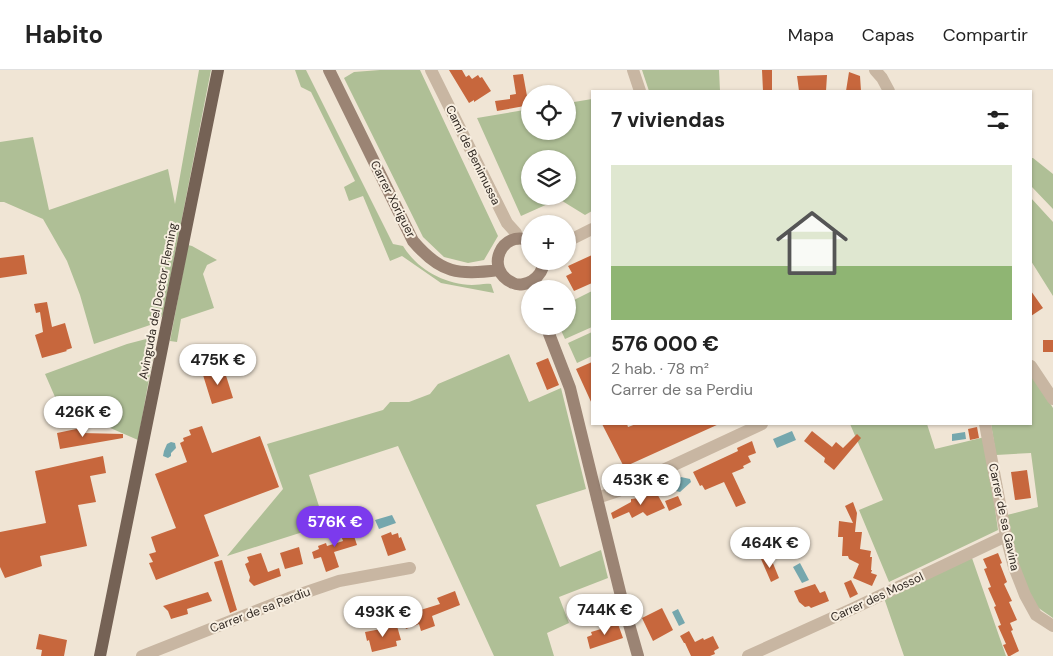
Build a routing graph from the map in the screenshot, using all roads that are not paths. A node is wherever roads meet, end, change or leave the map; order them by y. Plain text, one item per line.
1 (218, 70) edge
2 (328, 70) edge
3 (431, 70) edge
4 (632, 70) edge
5 (874, 70) edge
6 (640, 90) edge
7 (889, 90) edge
8 (591, 230) edge
9 (576, 237) edge
10 (517, 239) junction
11 (521, 239) edge
12 (499, 270) junction
13 (521, 285) edge
14 (549, 335) edge
15 (1032, 368) edge
16 (1053, 400) edge
17 (760, 425) edge
18 (985, 425) edge
19 (597, 498) junction
20 (1006, 536) junction
21 (410, 568) dead end
22 (1053, 626) edge
23 (100, 656) edge
24 (142, 656) edge
25 (638, 656) edge
26 (748, 656) edge

1 - 23 main road, Avinguda del Doctor Fleming
2 - 12 street, Carrer Xoriguer
3 - 10 street, Camí de Benimussa
4 - 6 street
5 - 7 street
8 - 9 street
10 - 11 street
10 - 12 street
12 - 13 street
14 - 19 street
15 - 16 street
17 - 19 street
18 - 20 street, Carrer de sa Gavina
19 - 25 street
20 - 22 street, Carrer de sa Gavina
20 - 26 street, Carrer des Mossol
21 - 24 street, Carrer de sa Perdiu

